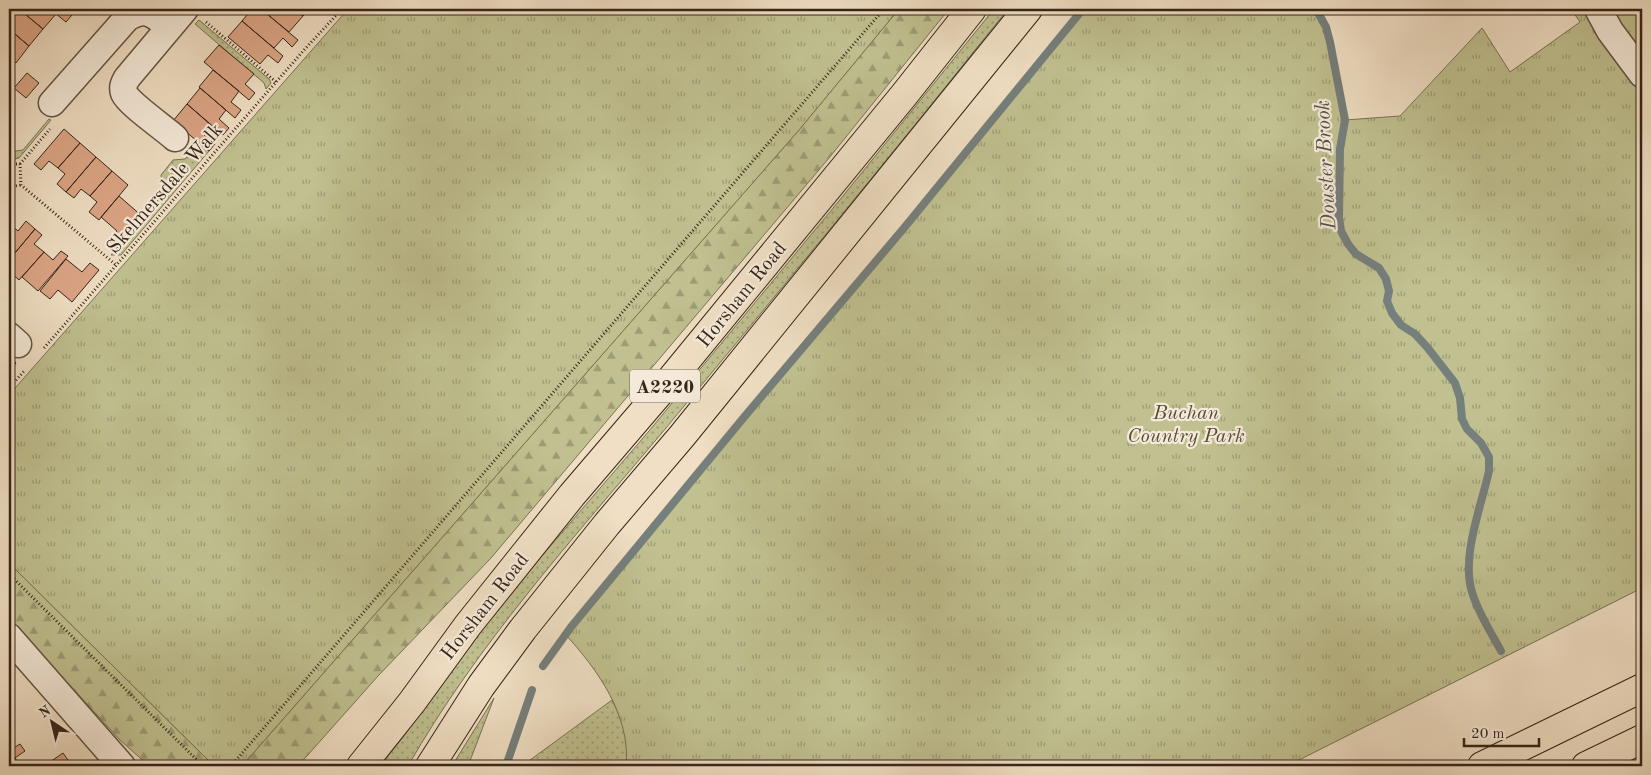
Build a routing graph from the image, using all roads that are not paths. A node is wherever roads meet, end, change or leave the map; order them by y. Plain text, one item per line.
1 (972, 9) edge
2 (1028, 9) edge
3 (1598, 9) edge
4 (186, 19) edge
5 (1642, 74) edge
6 (52, 103) road end
7 (175, 138) dead end
8 (9, 637) edge
9 (1642, 688) edge
10 (1642, 738) edge
11 (122, 766) edge
12 (361, 766) edge
13 (430, 766) edge
14 (1482, 766) edge
15 (1586, 766) edge

1 - 12 main road, Horsham Road / A2220
2 - 13 main road, A2220
3 - 5 street
4 - 6 street
4 - 7 street
8 - 11 street
9 - 14 main road
10 - 15 main road

